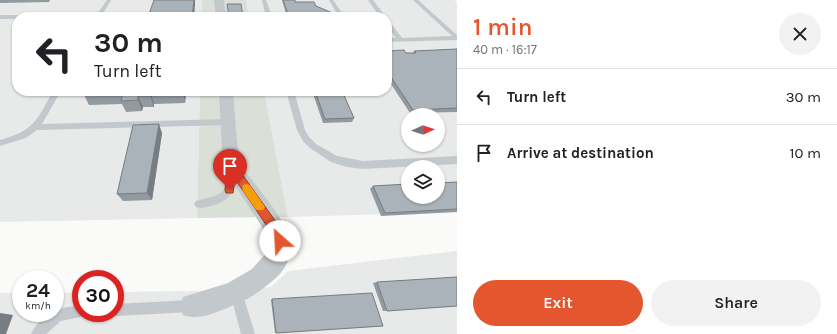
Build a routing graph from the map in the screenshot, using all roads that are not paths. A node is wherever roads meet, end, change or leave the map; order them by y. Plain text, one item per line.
1 (109, 0) edge
2 (219, 0) edge
3 (264, 0) edge
4 (331, 0) edge
5 (370, 0) edge
6 (415, 0) edge
7 (101, 12) edge
8 (220, 12) edge
9 (268, 12) edge
10 (339, 12) edge
11 (379, 12) edge
12 (0, 17) edge
13 (12, 17) edge
14 (392, 28) edge
15 (456, 38) edge
16 (392, 40) edge
17 (401, 40) junction
18 (54, 96) edge
19 (226, 96) edge
20 (291, 96) edge
21 (228, 122) junction
22 (36, 127) junction
23 (0, 144) edge
24 (457, 160) edge
25 (232, 167) junction
26 (199, 204) dead end
27 (236, 292) junction
28 (192, 306) joint
29 (124, 310) edge
30 (72, 312) edge
31 (38, 334) edge
32 (248, 334) edge

1 - 7 lane
2 - 8 street
3 - 9 lane
4 - 10 lane
5 - 11 lane
6 - 15 lane
12 - 13 lane
14 - 17 lane
15 - 17 lane
16 - 17 lane
18 - 22 lane
19 - 21 street
20 - 24 lane
21 - 22 lane
21 - 25 street
22 - 23 lane
25 - 26 lane
25 - 27 street
27 - 28 street
27 - 32 lane
28 - 29 lane
30 - 31 lane

